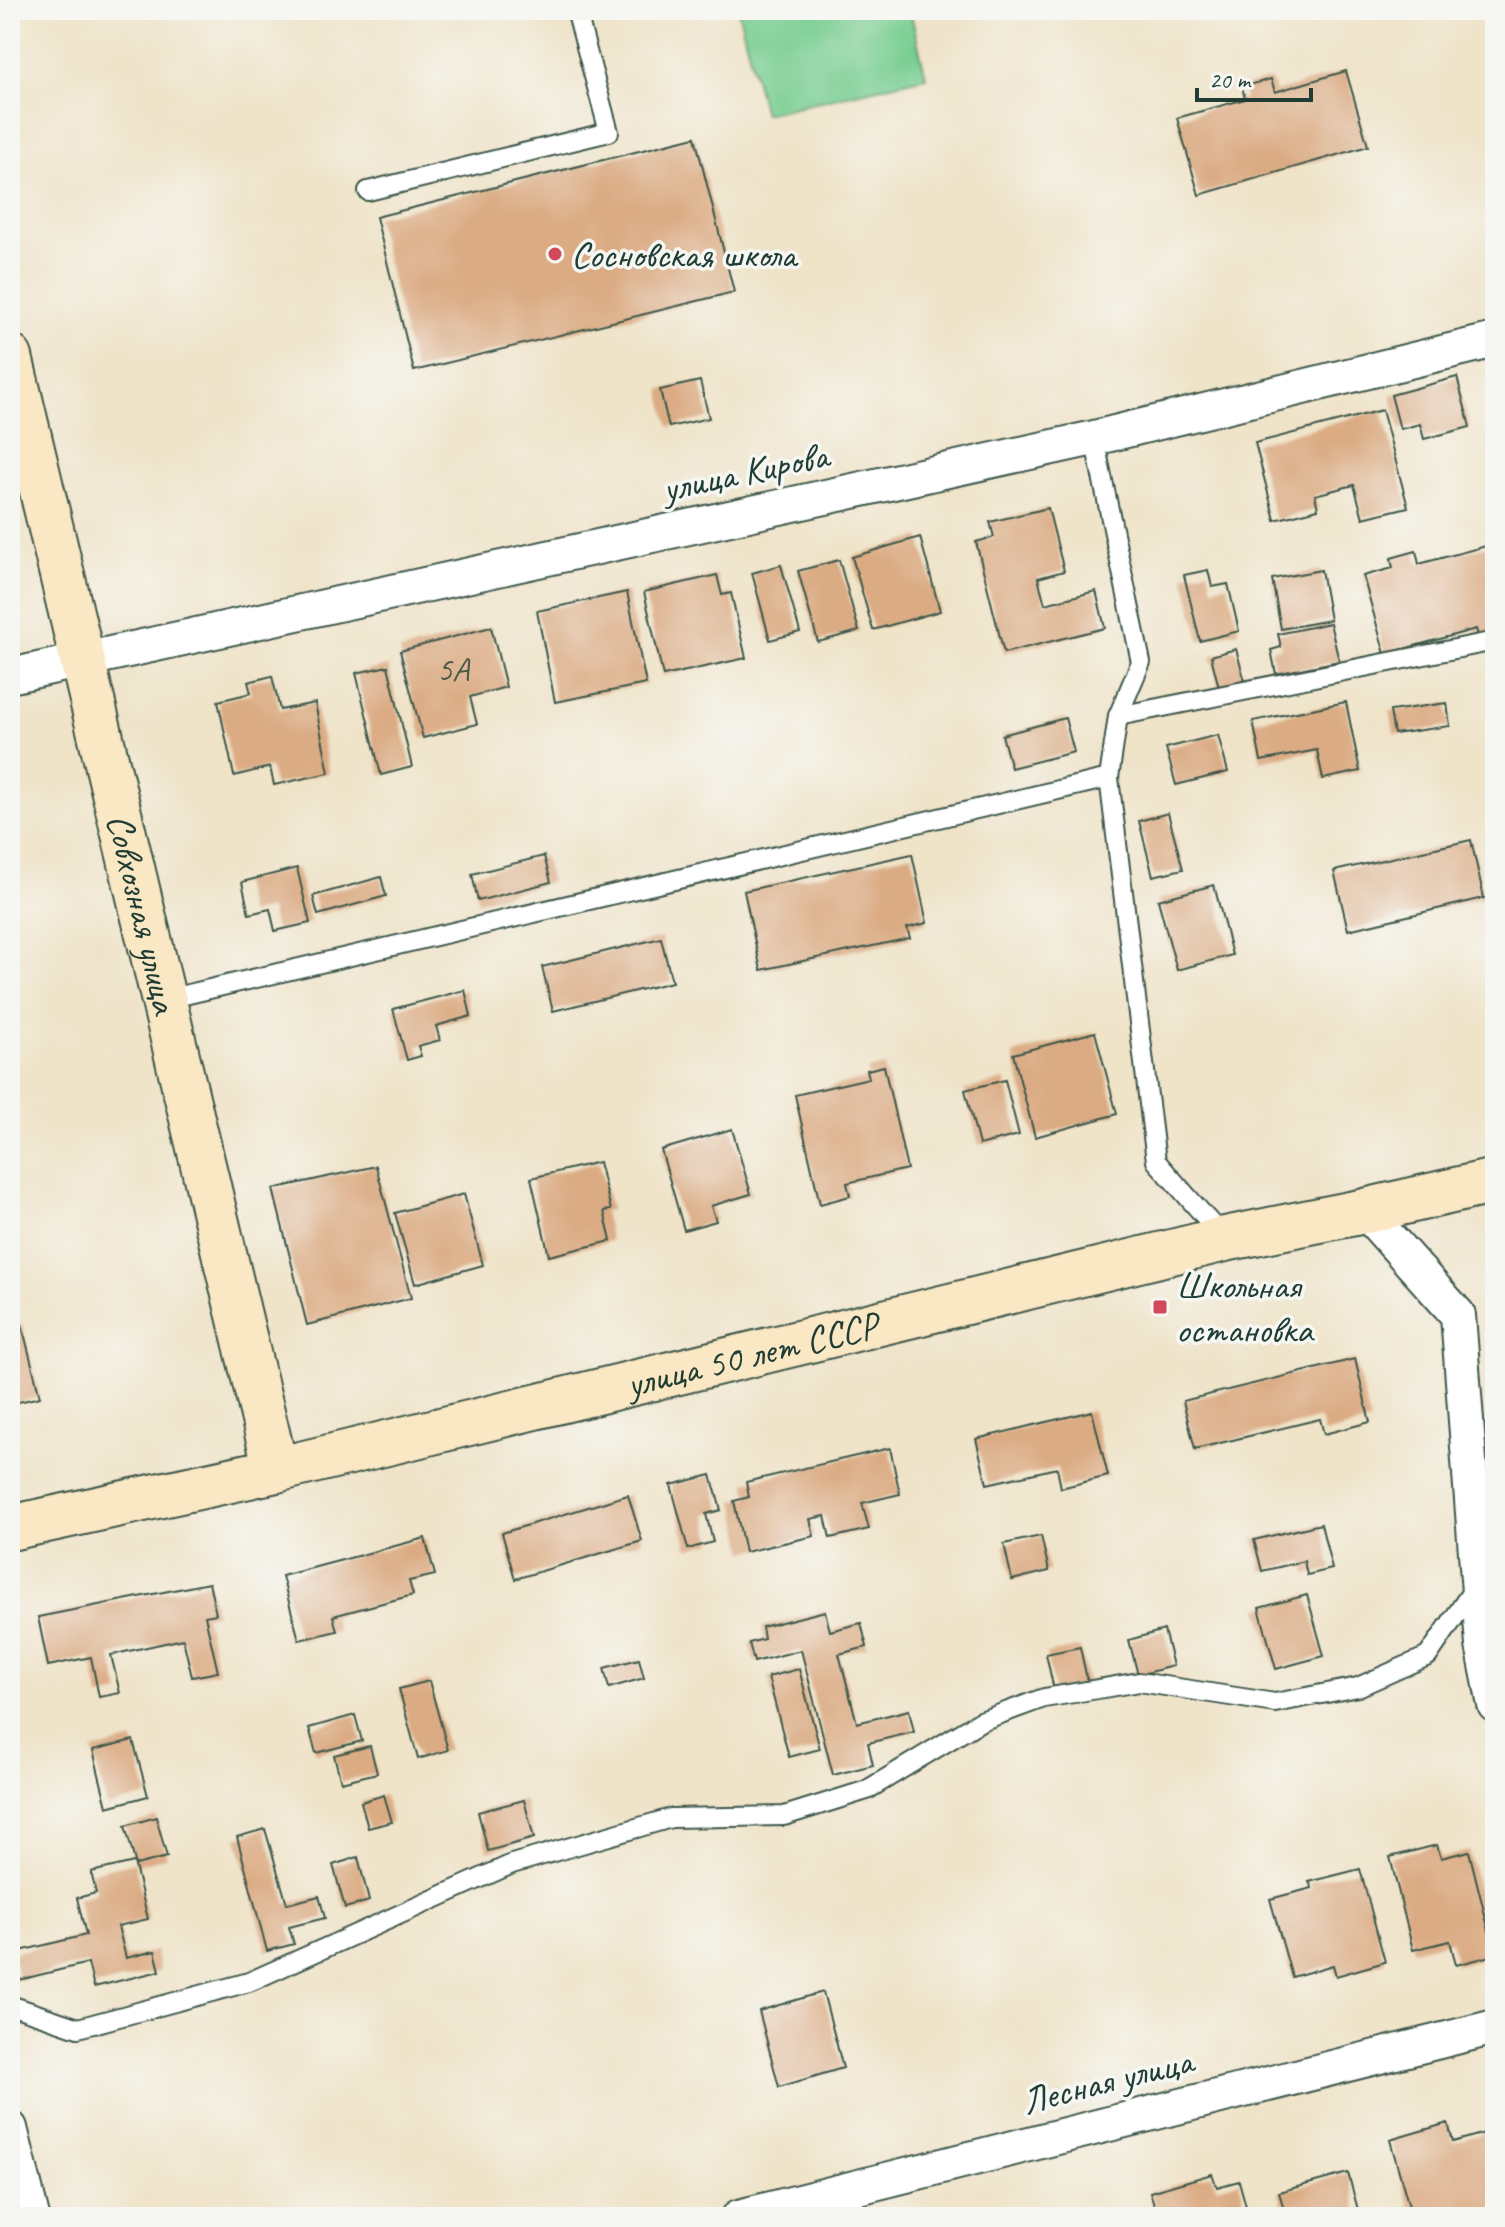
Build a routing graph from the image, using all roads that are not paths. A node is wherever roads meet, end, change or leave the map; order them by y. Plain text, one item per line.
1 (576, 10) edge
2 (368, 191) dead end
3 (1495, 340) edge
4 (10, 357) edge
5 (1094, 438) junction
6 (1495, 641) edge
7 (83, 659) junction
8 (10, 676) edge
9 (1118, 716) junction
10 (1109, 778) junction
11 (163, 1000) junction
12 (1495, 1181) edge
13 (1365, 1211) junction
14 (1225, 1239) junction
15 (276, 1470) junction
16 (10, 1528) edge
17 (1478, 1581) junction
18 (1495, 1705) edge
19 (10, 2005) edge
20 (1495, 2027) edge
21 (10, 2128) edge
22 (32, 2217) edge
23 (739, 2217) edge

1 - 2 lane
3 - 5 street, улица Кирова
4 - 7 main road, Совхозная улица
5 - 7 street, улица Кирова
5 - 9 lane
6 - 9 lane
7 - 8 street, улица Кирова
7 - 11 main road, Совхозная улица
9 - 10 lane
10 - 11 lane
10 - 14 lane
11 - 15 main road, Совхозная улица
12 - 13 main road, улица 50 лет СССР
13 - 14 main road, улица 50 лет СССР
13 - 17 street
14 - 15 main road, улица 50 лет СССР
15 - 16 main road, улица 50 лет СССР
17 - 18 street
17 - 19 lane
20 - 23 street, Лесная улица
21 - 22 street

